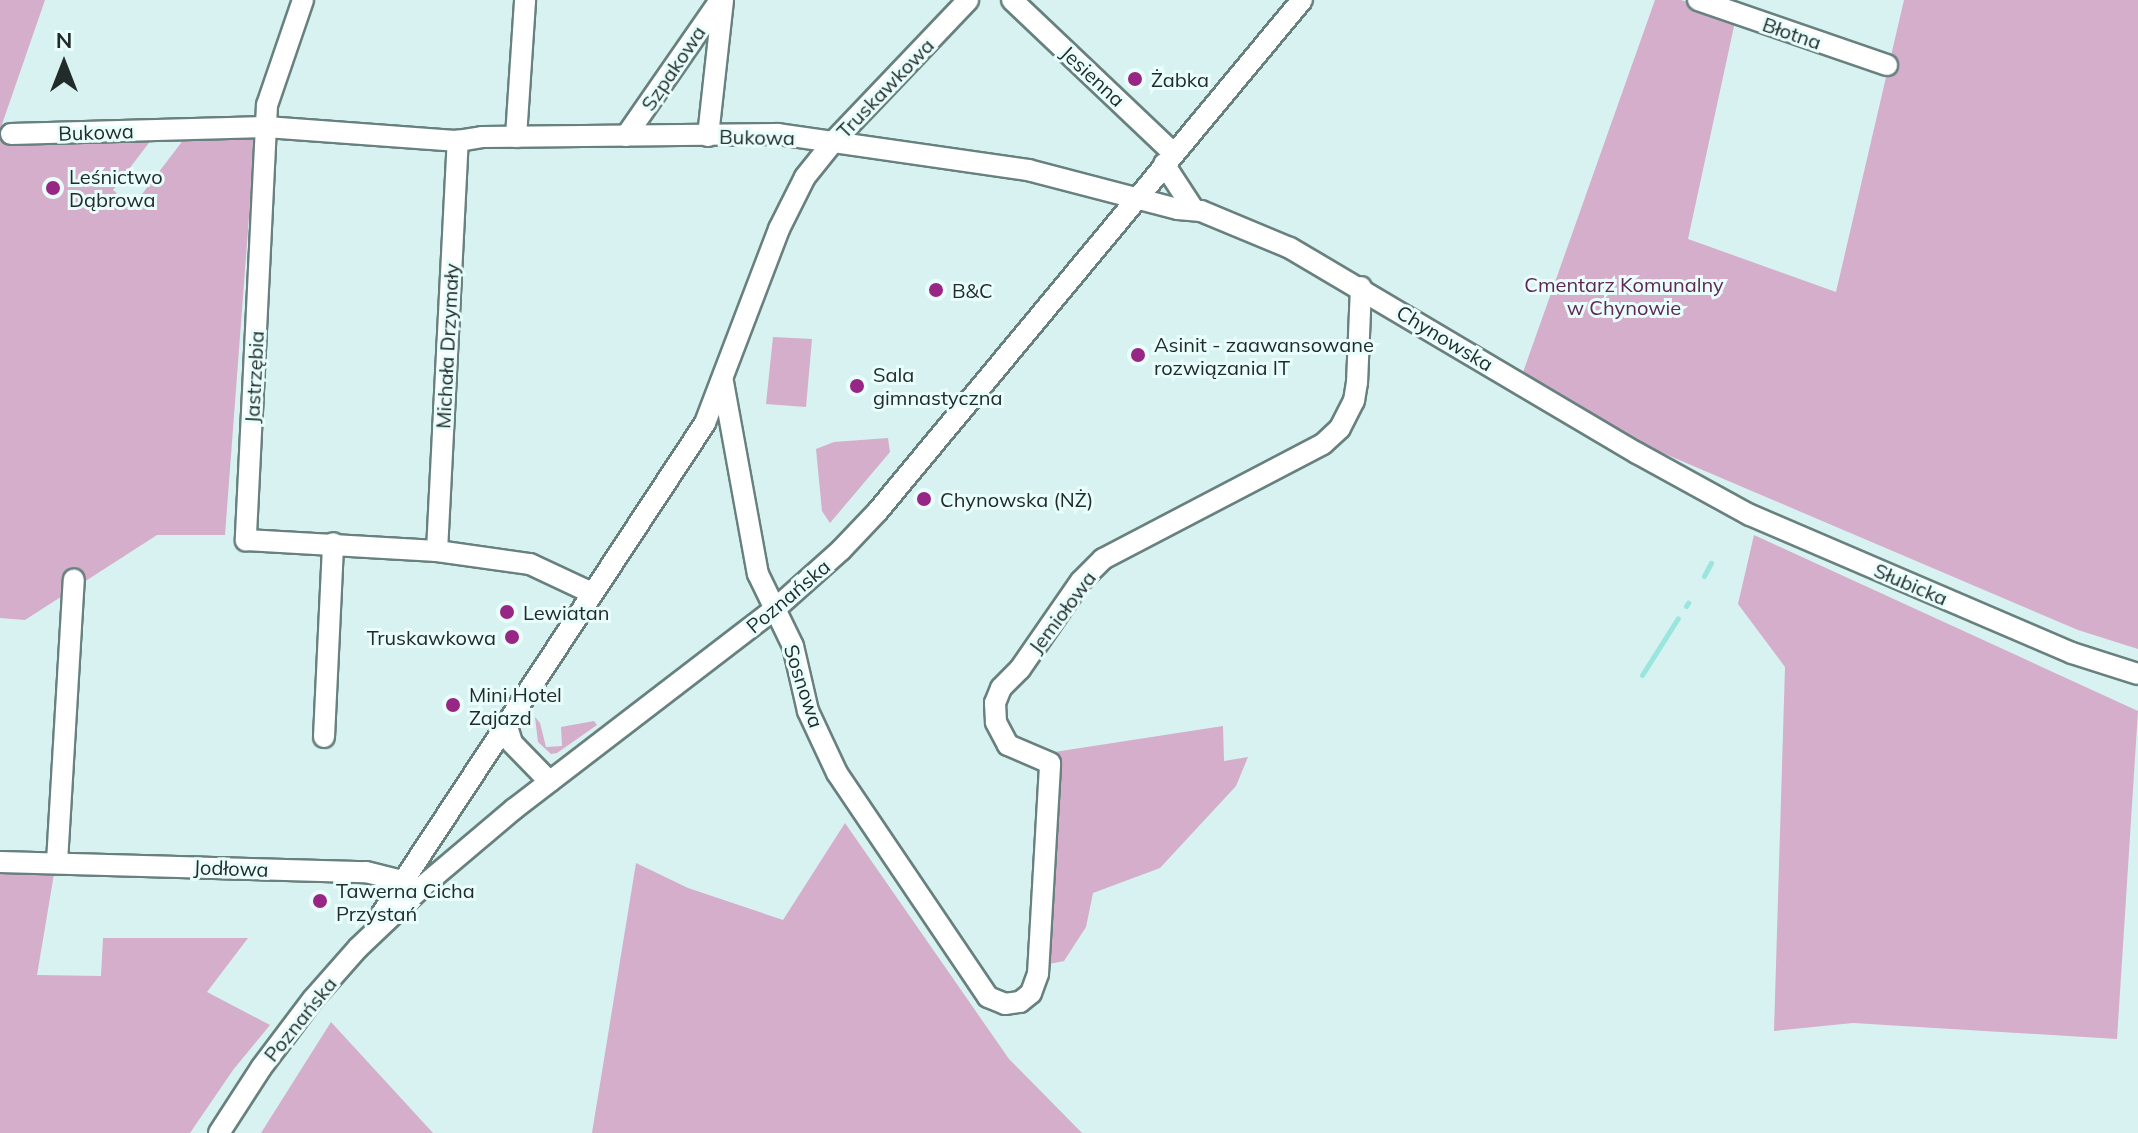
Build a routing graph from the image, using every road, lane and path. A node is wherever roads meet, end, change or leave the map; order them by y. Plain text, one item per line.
1 (525, 0) edge
2 (721, 0) edge
3 (968, 0) edge
4 (1012, 0) edge
5 (1302, 0) edge
6 (1698, 0) edge
7 (299, 1) edge
8 (1887, 65) dead end
9 (266, 127) junction
10 (11, 134) dead end
11 (626, 136) junction
12 (708, 136) junction
13 (516, 137) junction
14 (458, 141) junction
15 (833, 142) junction
16 (1169, 158) junction
17 (1136, 198) junction
18 (1194, 210) junction
19 (1361, 287) junction
20 (723, 382) junction
21 (1688, 481) joint
22 (333, 543) junction
23 (437, 551) junction
24 (74, 580) dead end
25 (592, 593) junction
26 (775, 609) junction
27 (2138, 674) edge
28 (506, 723) junction
29 (324, 737) dead end
30 (550, 782) junction
31 (0, 862) edge
32 (57, 862) junction
33 (403, 881) junction
34 (358, 948) junction
35 (988, 997) joint
36 (219, 1133) edge

1 - 13 street
2 - 11 street, Szpakowa
2 - 12 street
3 - 15 street, Truskawkowa
4 - 16 street, Jesienna
5 - 16 street, Poznańska
6 - 8 street, Błotna
7 - 9 street
9 - 10 street, Bukowa
9 - 14 street, Bukowa
9 - 22 street, Jastrzębia
11 - 12 street, Bukowa
11 - 13 street, Bukowa
12 - 15 street, Bukowa
13 - 14 street, Bukowa
14 - 23 street, Michała Drzymały
15 - 17 street, Bukowa
15 - 20 street, Truskawkowa
16 - 17 street, Poznańska
16 - 18 street
17 - 18 street, Chynowska
17 - 26 street, Poznańska
18 - 19 street, Chynowska
19 - 21 street, Chynowska
19 - 35 street, Jemiołowa
20 - 25 street, Truskawkowa
20 - 26 street, Sosnowa
21 - 27 street, Słubicka
22 - 23 street, Jastrzębia
22 - 29 street
23 - 25 street, Jastrzębia
24 - 32 street
25 - 28 street, Truskawkowa
26 - 30 street, Poznańska
26 - 35 street, Sosnowa
28 - 30 street
28 - 33 street, Truskawkowa
30 - 34 street, Poznańska
31 - 32 street, Jodłowa
32 - 33 street, Jodłowa
33 - 34 street, Truskawkowa
34 - 36 street, Poznańska

